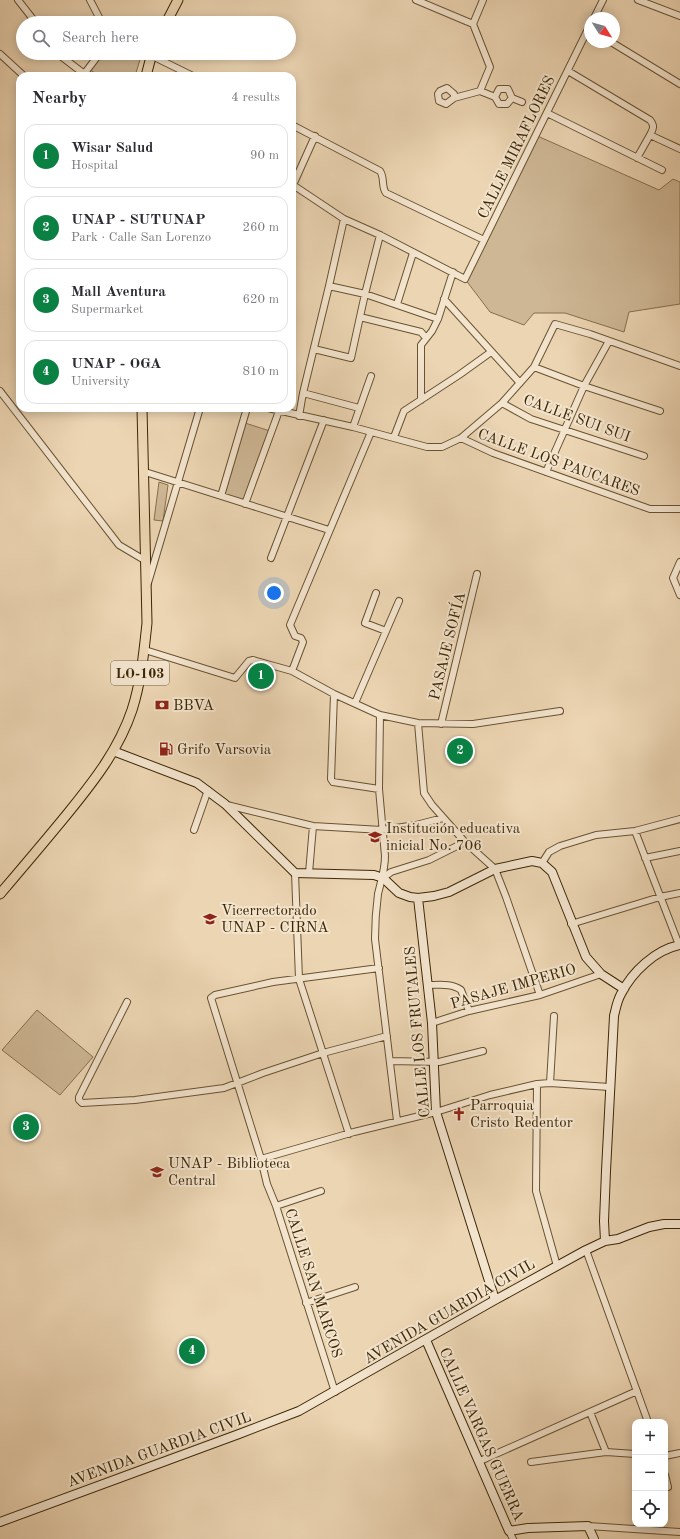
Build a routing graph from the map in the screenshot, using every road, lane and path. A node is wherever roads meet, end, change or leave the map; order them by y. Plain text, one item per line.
1 (18, 0) edge
2 (90, 0) edge
3 (178, 0) edge
4 (416, 0) edge
5 (484, 0) edge
6 (602, 0) edge
7 (638, 0) edge
8 (597, 12) edge
9 (31, 16) edge
10 (98, 16) edge
11 (170, 16) edge
12 (680, 16) edge
13 (473, 24) junction
14 (584, 38) edge
15 (620, 47) edge
16 (0, 54) edge
17 (66, 60) edge
18 (95, 60) edge
19 (149, 60) edge
20 (162, 60) edge
21 (568, 71) junction
22 (20, 72) edge
23 (81, 72) edge
24 (87, 72) edge
25 (147, 72) edge
26 (185, 72) edge
27 (680, 84) edge
28 (480, 91) junction
29 (454, 98) dead end
30 (495, 98) junction
31 (512, 98) junction
32 (522, 102) dead end
33 (547, 113) junction
34 (296, 127) edge
35 (650, 135) junction
36 (315, 136) junction
37 (680, 149) edge
38 (637, 158) junction
39 (662, 170) dead end
40 (296, 178) edge
41 (296, 187) edge
42 (344, 219) junction
43 (380, 235) junction
44 (484, 240) junction
45 (413, 253) junction
46 (453, 272) junction
47 (330, 286) junction
48 (365, 294) junction
49 (444, 299) junction
50 (397, 304) junction
51 (360, 317) junction
52 (438, 319) junction
53 (426, 338) junction
54 (609, 341) junction
55 (314, 349) junction
56 (491, 352) junction
57 (680, 366) edge
58 (534, 367) junction
59 (371, 376) dead end
60 (520, 384) junction
61 (584, 386) junction
62 (0, 391) edge
63 (303, 393) junction
64 (421, 400) junction
65 (502, 403) junction
66 (359, 408) junction
67 (660, 411) dead end
68 (16, 412) edge
69 (16, 412) edge
70 (142, 412) edge
71 (199, 412) edge
72 (246, 412) edge
73 (279, 412) edge
74 (283, 412) edge
75 (299, 416) junction
76 (324, 420) junction
77 (353, 427) junction
78 (565, 430) junction
79 (372, 432) junction
80 (394, 437) junction
81 (461, 438) junction
82 (644, 456) dead end
83 (142, 471) junction
84 (546, 472) junction
85 (178, 483) junction
86 (221, 496) junction
87 (245, 504) junction
88 (680, 508) edge
89 (288, 517) junction
90 (329, 530) junction
91 (271, 558) dead end
92 (146, 561) junction
93 (680, 562) edge
94 (477, 574) dead end
95 (146, 588) junction
96 (376, 593) dead end
97 (680, 596) edge
98 (399, 601) dead end
99 (386, 631) junction
100 (144, 650) junction
101 (292, 671) junction
102 (334, 694) junction
103 (355, 703) junction
104 (560, 711) dead end
105 (380, 715) junction
106 (418, 723) junction
107 (441, 724) junction
108 (113, 751) junction
109 (379, 789) junction
110 (208, 790) junction
111 (225, 804) junction
112 (443, 818) junction
113 (680, 819) edge
114 (313, 826) junction
115 (194, 830) dead end
116 (382, 830) junction
117 (635, 831) junction
118 (465, 842) junction
119 (680, 850) edge
120 (645, 858) junction
121 (542, 863) junction
122 (494, 869) junction
123 (295, 873) junction
124 (309, 873) junction
125 (383, 878) junction
126 (680, 893) edge
127 (0, 894) edge
128 (660, 896) junction
129 (418, 898) junction
130 (571, 924) junction
131 (679, 945) edge
132 (379, 968) junction
133 (602, 974) junction
134 (299, 979) junction
135 (429, 985) junction
136 (624, 988) junction
137 (540, 996) junction
138 (127, 1002) dead end
139 (470, 1011) junction
140 (554, 1016) dead end
141 (432, 1023) junction
142 (387, 1036) junction
143 (483, 1051) dead end
144 (323, 1053) junction
145 (391, 1061) junction
146 (434, 1062) junction
147 (550, 1083) junction
148 (237, 1084) junction
149 (537, 1084) junction
150 (609, 1088) junction
151 (436, 1112) junction
152 (397, 1121) junction
153 (349, 1134) junction
154 (261, 1159) junction
155 (321, 1191) dead end
156 (276, 1206) junction
157 (680, 1224) edge
158 (605, 1242) junction
159 (586, 1250) junction
160 (557, 1266) junction
161 (355, 1287) dead end
162 (494, 1300) junction
163 (306, 1303) junction
164 (426, 1340) junction
165 (637, 1391) junction
166 (335, 1392) junction
167 (590, 1412) junction
168 (647, 1419) edge
169 (606, 1452) junction
170 (680, 1453) edge
171 (632, 1454) edge
172 (668, 1455) edge
173 (480, 1461) junction
174 (531, 1462) dead end
175 (0, 1522) edge
176 (588, 1526) junction
177 (509, 1530) junction
178 (680, 1532) edge
179 (513, 1539) edge
180 (594, 1539) edge

1 - 9 street
2 - 10 street
3 - 11 main road
4 - 13 street
5 - 13 street
6 - 8 street
7 - 12 street
13 - 28 street
14 - 21 street, CALLE MIRAFLORES
15 - 27 street
16 - 22 street
17 - 23 street
18 - 24 street
19 - 25 main road
20 - 26 street
21 - 33 street, CALLE MIRAFLORES
21 - 35 street
28 - 29 street
28 - 30 street
30 - 31 street
30 - 31 street
31 - 32 street
33 - 38 street
33 - 44 street, CALLE MIRAFLORES
34 - 36 street
35 - 37 street
35 - 38 street
36 - 40 street
36 - 44 street
38 - 39 street
41 - 42 street
42 - 43 street
42 - 47 street
43 - 45 street
43 - 48 street
44 - 46 street, CALLE MIRAFLORES
45 - 46 street
45 - 50 street
46 - 49 street
47 - 48 street
47 - 55 street
48 - 50 street
48 - 51 street
49 - 52 street
49 - 56 street
50 - 52 street
51 - 53 street
51 - 55 street
52 - 53 street
53 - 64 street
54 - 57 street
54 - 58 street
54 - 61 street
55 - 63 street
56 - 60 street
56 - 64 street
58 - 60 street
58 - 61 street
59 - 66 street
60 - 65 street
61 - 67 street
61 - 78 street
62 - 68 street
63 - 66 street
63 - 75 street
64 - 80 street
65 - 78 street, CALLE SUI SUI
65 - 81 street
66 - 77 street
69 - 92 street
70 - 83 main road, LO-103
71 - 85 street
72 - 86 street
73 - 87 street
74 - 75 street, CALLE LOS PAUCARES
75 - 76 street, CALLE LOS PAUCARES
76 - 77 street, CALLE LOS PAUCARES
76 - 89 street
77 - 79 street, CALLE LOS PAUCARES
78 - 82 street, CALLE SUI SUI
78 - 84 street
79 - 80 street, CALLE LOS PAUCARES
79 - 90 street
80 - 81 street, CALLE LOS PAUCARES
81 - 84 street, CALLE LOS PAUCARES
83 - 85 street
83 - 92 main road, LO-103
84 - 88 street, CALLE LOS PAUCARES
85 - 86 street
85 - 95 street
86 - 87 street
87 - 89 street
89 - 90 street
89 - 91 street
90 - 101 street
92 - 95 main road, LO-103
93 - 97 street
94 - 107 street, PASAJE SOFÍA
95 - 100 main road, LO-103
96 - 99 street
98 - 99 street
99 - 103 street
100 - 101 street
100 - 108 main road, LO-103
101 - 102 street
102 - 103 street
102 - 109 street
103 - 105 street
104 - 107 street
105 - 106 street
105 - 109 street
106 - 107 street
106 - 112 street
108 - 110 street
108 - 127 main road, LO-103
109 - 116 street
110 - 111 street
110 - 115 street
111 - 114 street
111 - 123 street
112 - 116 street
112 - 118 street
113 - 117 street
114 - 116 street
114 - 124 street
116 - 125 street
117 - 120 street
117 - 121 street
118 - 122 street
118 - 125 street
119 - 120 street
120 - 128 street
121 - 122 street
121 - 130 street
122 - 129 street
122 - 137 street
123 - 124 street
123 - 134 street
124 - 125 street
125 - 129 street
125 - 132 street
126 - 128 street
128 - 130 street
128 - 131 street
129 - 135 street, CALLE LOS FRUTALES
130 - 133 street
131 - 136 street
132 - 134 street
132 - 142 street
133 - 136 street
133 - 137 street, PASAJE IMPERIO
134 - 144 street
134 - 148 street, CALLE SAN MARCOS
135 - 139 street
135 - 141 street, CALLE LOS FRUTALES
136 - 150 street
137 - 139 street, PASAJE IMPERIO
138 - 148 street
139 - 141 street, PASAJE IMPERIO
140 - 147 street
141 - 146 street, CALLE LOS FRUTALES
142 - 144 street
142 - 145 street
143 - 146 street
144 - 148 street
144 - 153 street
145 - 146 street
145 - 152 street
146 - 151 street, CALLE LOS FRUTALES
147 - 149 street
147 - 150 street
148 - 154 street, CALLE SAN MARCOS
149 - 151 street
149 - 160 street
150 - 158 street
151 - 152 street
151 - 162 street, CALLE LOS FRUTALES
152 - 153 street
153 - 154 street
154 - 156 street, CALLE SAN MARCOS
155 - 156 street
156 - 163 street, CALLE SAN MARCOS
157 - 158 street, AVENIDA GUARDIA CIVIL
158 - 159 street, AVENIDA GUARDIA CIVIL
159 - 160 street, AVENIDA GUARDIA CIVIL
159 - 165 street
160 - 162 street, AVENIDA GUARDIA CIVIL
161 - 163 street
162 - 164 street, AVENIDA GUARDIA CIVIL
163 - 166 street, CALLE SAN MARCOS
164 - 166 street, AVENIDA GUARDIA CIVIL
164 - 173 street, CALLE VARGAS GUERRA
165 - 167 street
165 - 168 street
166 - 175 street, AVENIDA GUARDIA CIVIL
167 - 169 street
167 - 173 street
169 - 171 street
169 - 174 street
170 - 172 street
173 - 177 street, CALLE VARGAS GUERRA
176 - 177 street
176 - 178 street
176 - 180 street
177 - 179 street, CALLE VARGAS GUERRA

